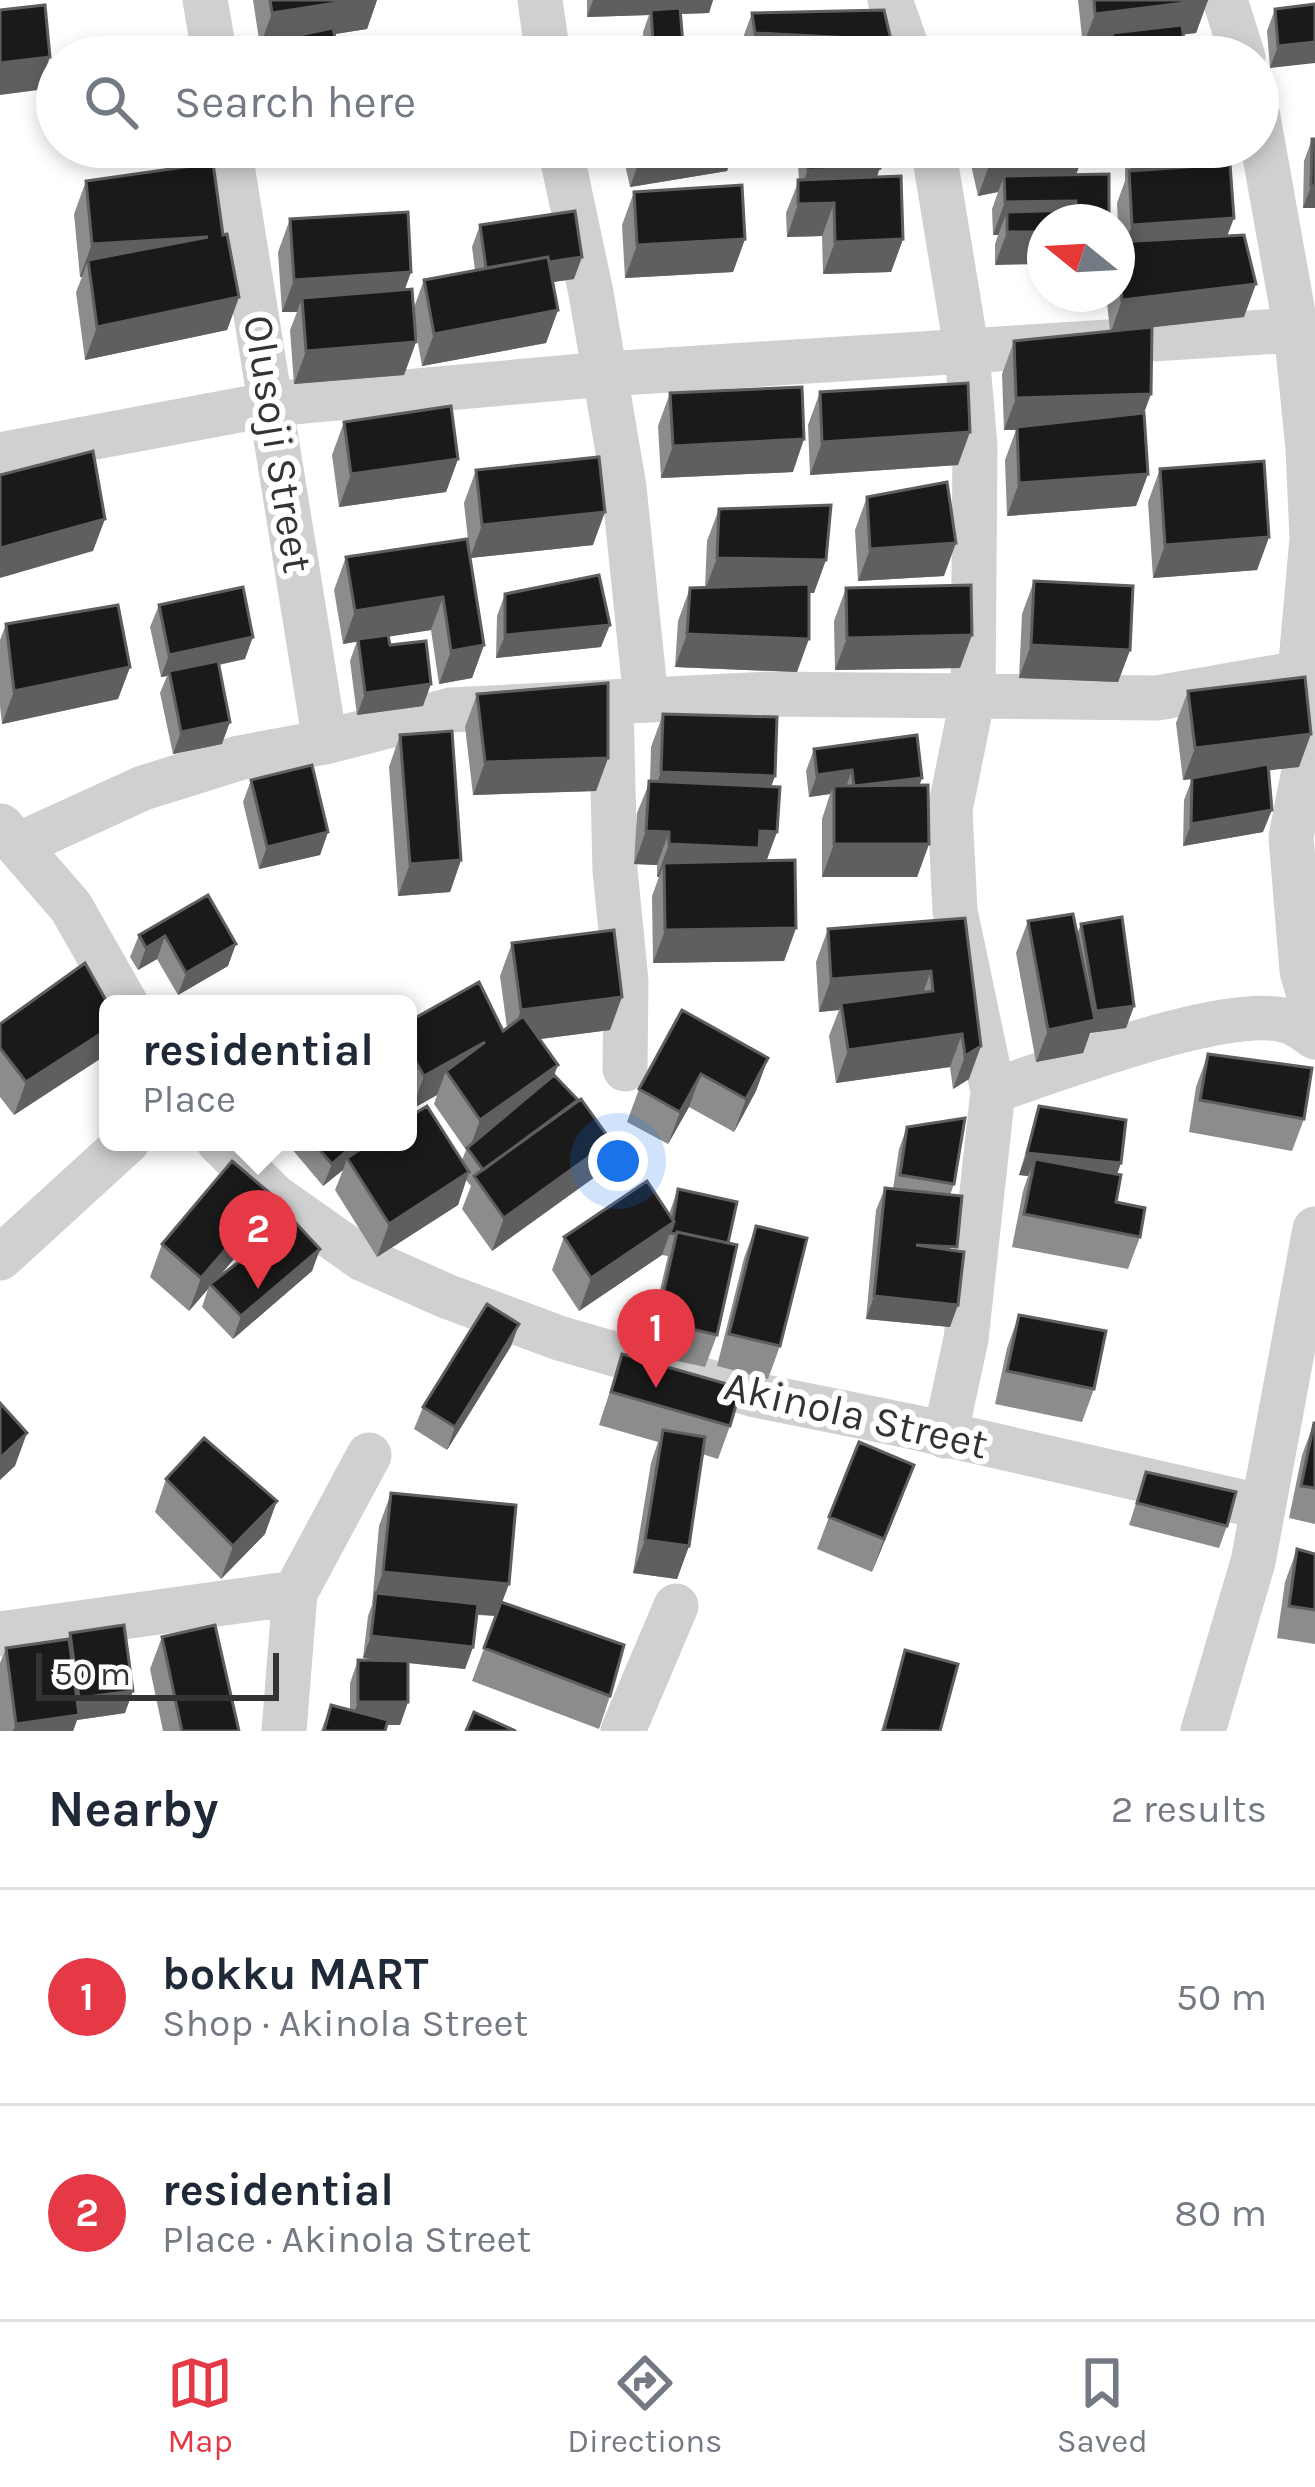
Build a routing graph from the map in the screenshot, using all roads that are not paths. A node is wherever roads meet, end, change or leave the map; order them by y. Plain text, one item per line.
1 (205, 0) edge
2 (540, 0) edge
3 (890, 0) edge
4 (1226, 0) edge
5 (211, 36) edge
6 (545, 36) edge
7 (903, 36) edge
8 (1237, 36) edge
9 (232, 168) edge
10 (564, 168) edge
11 (936, 168) edge
12 (1267, 168) edge
13 (1296, 330) junction
14 (967, 353) junction
15 (605, 374) junction
16 (271, 404) junction
17 (1311, 448) edge
18 (0, 455) edge
19 (1300, 673) junction
20 (973, 696) junction
21 (629, 702) junction
22 (325, 742) junction
23 (1311, 755) edge
24 (9, 835) edge
25 (121, 995) edge
26 (1315, 1015) edge
27 (1315, 1037) edge
28 (625, 1069) dead end
29 (993, 1091) junction
30 (118, 1151) edge
31 (228, 1151) edge
32 (1315, 1229) edge
33 (0, 1258) edge
34 (945, 1436) junction
35 (369, 1455) dead end
36 (1263, 1507) junction
37 (295, 1593) junction
38 (676, 1606) dead end
39 (0, 1634) edge
40 (284, 1731) edge
41 (623, 1731) edge
42 (1202, 1731) edge

1 - 5 street
2 - 6 street
3 - 7 street
4 - 8 street
9 - 16 street, Olusoji Street
10 - 15 street
11 - 14 street
12 - 13 street
13 - 14 street
13 - 17 street
14 - 15 street
14 - 20 street
15 - 16 street
15 - 21 street
16 - 18 street
16 - 22 street, Olusoji Street
17 - 19 street
19 - 20 street
19 - 23 street
20 - 21 street
20 - 29 street
21 - 22 street
21 - 28 street
22 - 24 street
23 - 26 street
24 - 25 street
27 - 29 street
29 - 34 street
30 - 33 street
31 - 34 street, Akinola Street
32 - 36 street
34 - 36 street, Akinola Street
35 - 37 street
36 - 42 street
37 - 39 street
37 - 40 street
38 - 41 street

